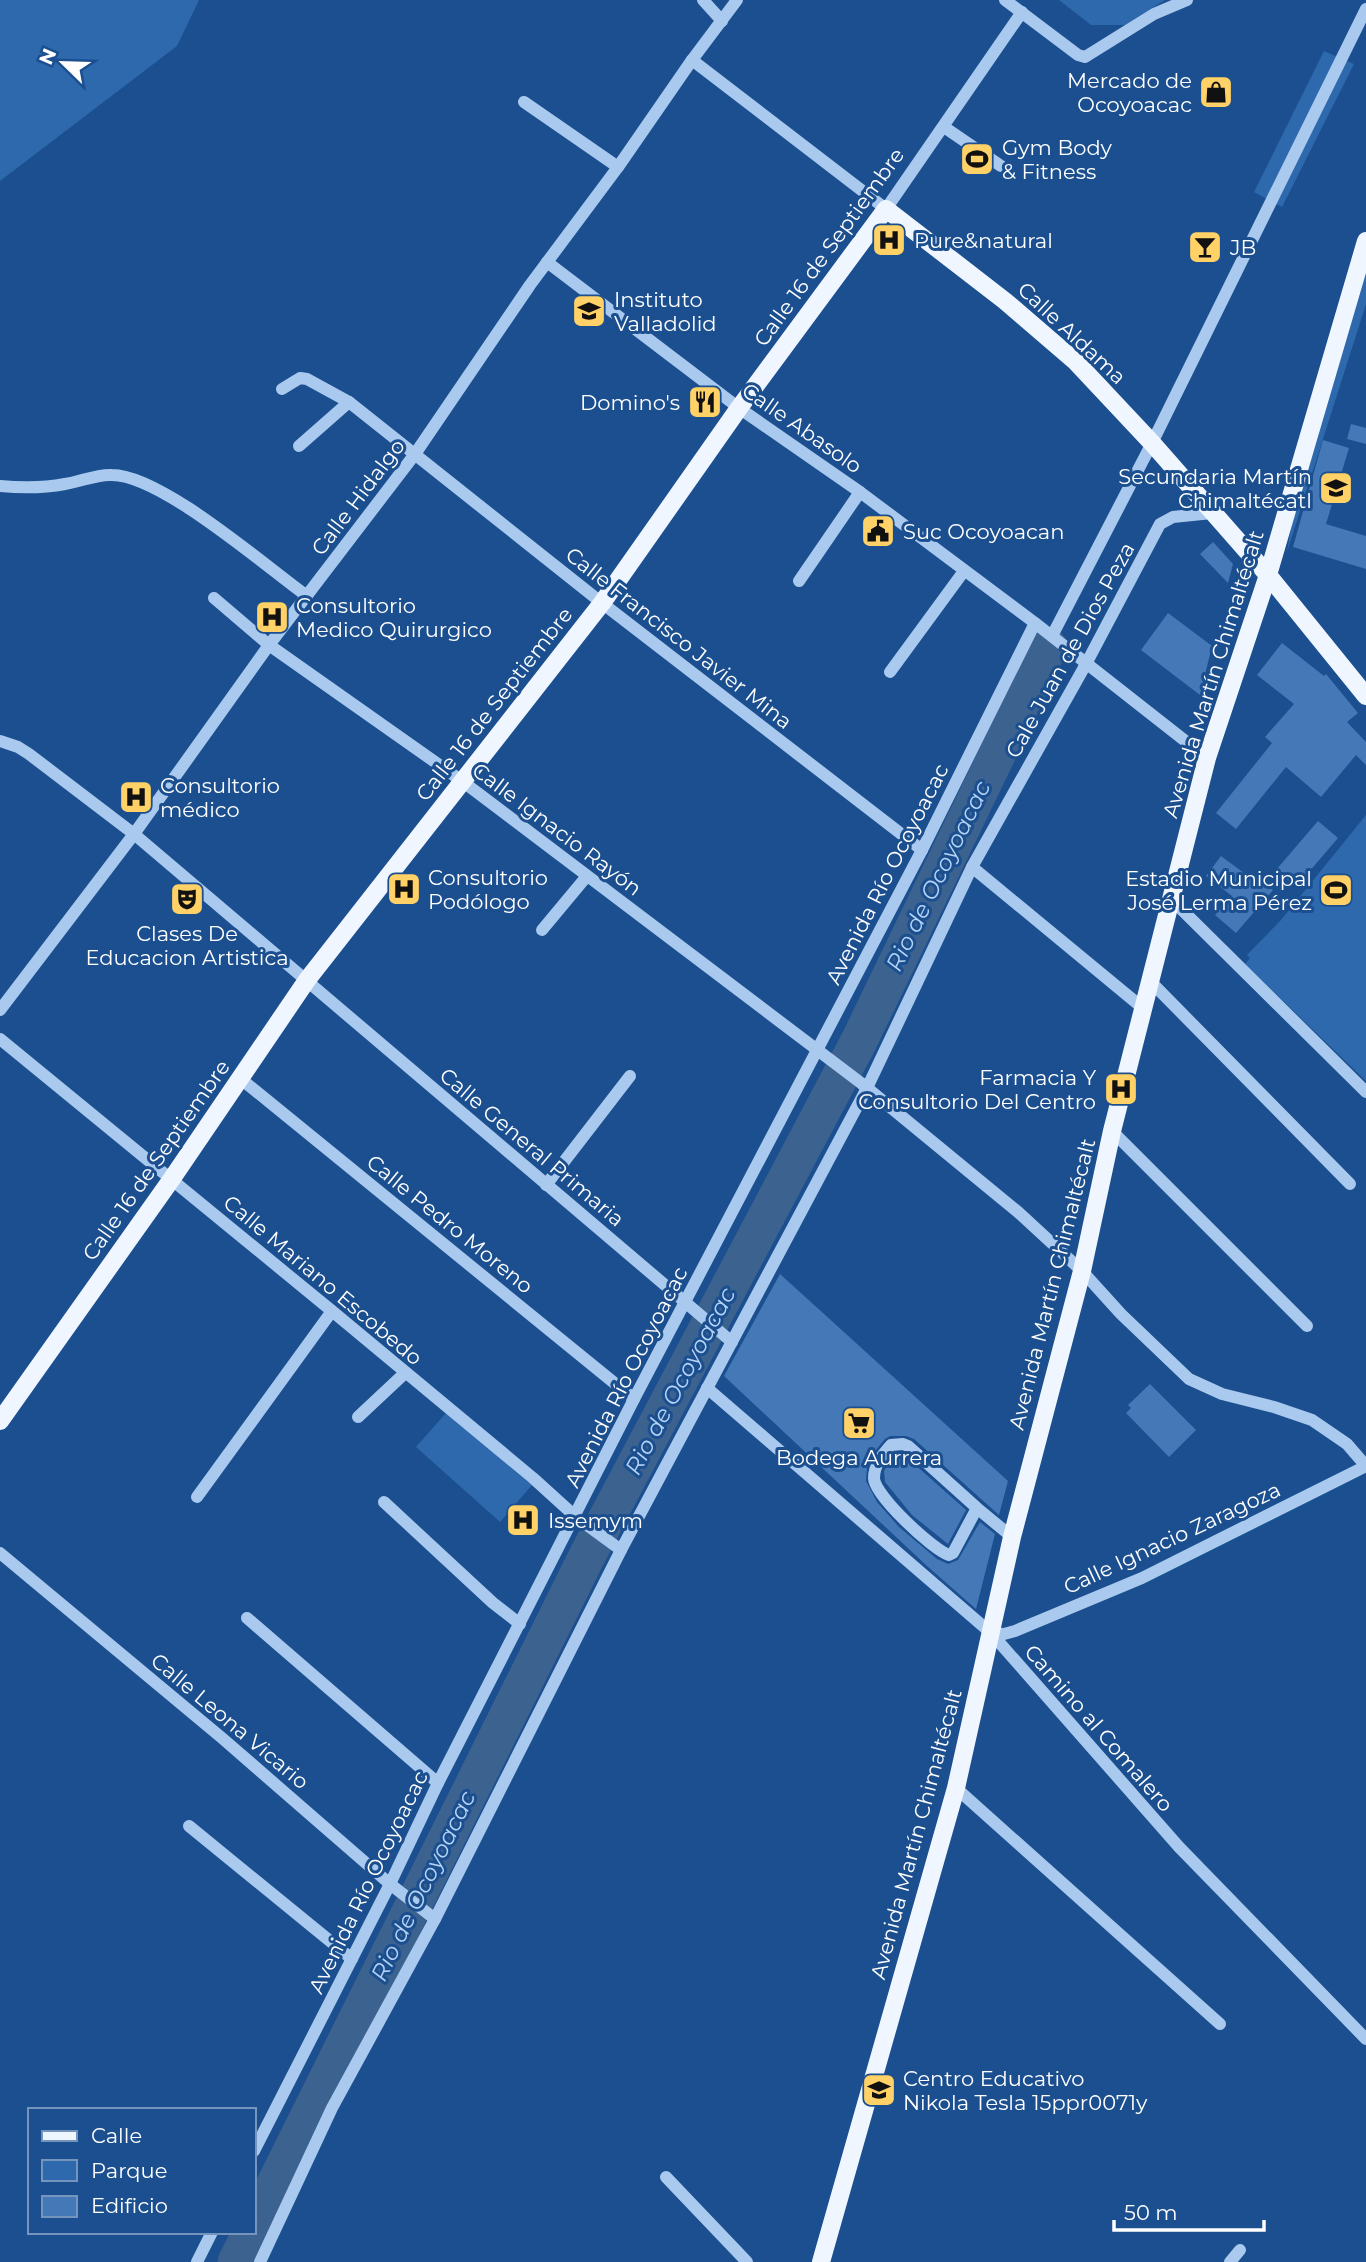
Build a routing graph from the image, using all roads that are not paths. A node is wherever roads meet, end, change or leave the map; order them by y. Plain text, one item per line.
1 (703, 0) edge
2 (737, 0) edge
3 (1005, 0) edge
4 (1187, 0) edge
5 (1366, 9) edge
6 (1022, 12) junction
7 (722, 21) junction
8 (692, 60) junction
9 (524, 102) dead end
10 (944, 127) junction
11 (1001, 166) dead end
12 (618, 167) junction
13 (886, 209) junction
14 (1366, 241) edge
15 (547, 262) junction
16 (282, 389) dead end
17 (349, 402) junction
18 (739, 408) junction
19 (1152, 443) junction
20 (299, 446) dead end
21 (415, 454) junction
22 (0, 486) edge
23 (860, 492) junction
24 (1212, 513) junction
25 (964, 571) junction
26 (1268, 575) junction
27 (799, 581) dead end
28 (307, 596) junction
29 (214, 598) dead end
30 (601, 603) junction
31 (1035, 623) junction
32 (1052, 636) junction
33 (269, 645) junction
34 (1086, 664) junction
35 (890, 672) dead end
36 (1366, 696) edge
37 (0, 741) edge
38 (1207, 758) junction
39 (463, 781) junction
40 (134, 834) junction
41 (922, 850) junction
42 (972, 867) junction
43 (587, 876) junction
44 (1171, 899) junction
45 (542, 930) dead end
46 (307, 979) junction
47 (1151, 982) junction
48 (1144, 1009) junction
49 (0, 1010) edge
50 (0, 1040) edge
51 (822, 1052) junction
52 (630, 1076) dead end
53 (241, 1079) junction
54 (864, 1086) junction
55 (1366, 1092) edge
56 (1112, 1131) junction
57 (171, 1180) junction
58 (1350, 1184) dead end
59 (546, 1185) junction
60 (1082, 1271) junction
61 (686, 1301) junction
62 (332, 1311) junction
63 (1307, 1326) dead end
64 (729, 1339) junction
65 (405, 1373) junction
66 (707, 1388) junction
67 (634, 1399) junction
68 (358, 1417) dead end
69 (0, 1421) edge
70 (1366, 1466) edge
71 (197, 1497) dead end
72 (384, 1502) dead end
73 (977, 1508) junction
74 (580, 1520) junction
75 (1013, 1537) junction
76 (617, 1547) junction
77 (0, 1553) edge
78 (247, 1618) dead end
79 (520, 1624) junction
80 (991, 1633) junction
81 (438, 1783) junction
82 (956, 1788) junction
83 (189, 1826) dead end
84 (393, 1886) junction
85 (432, 1916) junction
86 (352, 1959) junction
87 (1220, 2024) dead end
88 (1366, 2039) edge
89 (256, 2147) edge
90 (666, 2177) dead end
91 (211, 2234) edge
92 (1240, 2250) dead end
93 (197, 2262) edge
94 (260, 2262) edge
95 (747, 2262) edge
96 (821, 2262) edge
97 (1230, 2262) edge

1 - 7 street
2 - 7 street, Calle Hidalgo
3 - 6 street
4 - 6 street
5 - 19 street
6 - 10 street, Calle 16 de Septiembre
7 - 8 street, Calle Hidalgo
8 - 12 street, Calle Hidalgo
8 - 13 street, Calle Aldama
9 - 12 street
10 - 11 street
10 - 13 street, Calle 16 de Septiembre
12 - 15 street, Calle Hidalgo
13 - 18 main road, Calle 16 de Septiembre
13 - 19 main road, Calle Aldama
14 - 26 main road, Avenida Martín Chimaltécalt
15 - 18 street, Calle Abasolo
15 - 21 street, Calle Hidalgo
16 - 17 street, Calle Francisco Javier Mina
17 - 20 street
17 - 21 street, Calle Francisco Javier Mina
18 - 23 street, Calle Abasolo
18 - 30 main road, Calle 16 de Septiembre
19 - 24 main road, Calle Aldama
19 - 32 street
21 - 28 street, Calle Hidalgo
21 - 30 street, Calle Francisco Javier Mina
22 - 28 street
23 - 25 street, Calle Abasolo
23 - 27 street
24 - 26 main road, Calle Aldama
24 - 34 street, Cale Juan de Dios Peza
25 - 31 street, Calle Abasolo
25 - 35 street
26 - 36 main road, Calle Aldama
26 - 38 main road, Avenida Martín Chimaltécalt
28 - 33 street, Calle Hidalgo
29 - 33 street, Calle Ignacio Rayón
30 - 39 main road, Calle 16 de Septiembre
30 - 41 street, Calle Francisco Javier Mina
31 - 32 street, Calle Abasolo
31 - 41 street, Avenida Río Ocoyoacac
32 - 34 street, Calle Abasolo
33 - 39 street, Calle Ignacio Rayón
33 - 40 street, Calle Hidalgo
34 - 38 street
34 - 42 street, Cale Juan de Dios Peza
37 - 40 street, Calle General Primaria
38 - 44 main road, Avenida Martín Chimaltécalt
39 - 43 street, Calle Ignacio Rayón
39 - 46 main road, Calle 16 de Septiembre
40 - 46 street, Calle General Primaria
40 - 49 street, Calle Hidalgo
41 - 51 street, Avenida Río Ocoyoacac
42 - 48 street
42 - 54 street, Cale Juan de Dios Peza
43 - 45 street
43 - 51 street, Calle Ignacio Rayón
44 - 47 main road, Avenida Martín Chimaltécalt
44 - 55 street
46 - 53 main road, Calle 16 de Septiembre
46 - 59 street, Calle General Primaria
47 - 48 main road, Avenida Martín Chimaltécalt
47 - 58 street
48 - 56 main road, Avenida Martín Chimaltécalt
50 - 57 street, Calle Mariano Escobedo
51 - 54 street, Calle Ignacio Rayón
51 - 61 street, Avenida Río Ocoyoacac
52 - 59 street
53 - 57 main road, Calle 16 de Septiembre
53 - 67 street, Calle Pedro Moreno
54 - 60 street
54 - 64 street, Cale Juan de Dios Peza
56 - 60 main road, Avenida Martín Chimaltécalt
56 - 63 street
57 - 62 street, Calle Mariano Escobedo
57 - 69 main road, Calle 16 de Septiembre
59 - 61 street, Calle General Primaria
60 - 70 street
60 - 75 main road, Avenida Martín Chimaltécalt
61 - 64 street, Calle General Primaria
61 - 67 street, Avenida Río Ocoyoacac
62 - 65 street, Calle Mariano Escobedo
62 - 71 street
64 - 66 street, Cale Juan de Dios Peza
65 - 68 street
65 - 74 street, Calle Mariano Escobedo
66 - 76 street, Cale Juan de Dios Peza
66 - 80 street, Camino al Comalero
67 - 74 street, Avenida Río Ocoyoacac
70 - 80 street, Calle Ignacio Zaragoza
72 - 79 street
73 - 73 street
73 - 75 street
74 - 76 street, Calle Mariano Escobedo
74 - 79 street, Avenida Río Ocoyoacac
75 - 80 main road, Avenida Martín Chimaltécalt
76 - 85 street, Cale Juan de Dios Peza
77 - 84 street, Calle Leona Vicario
78 - 81 street
79 - 81 street, Avenida Río Ocoyoacac
80 - 82 main road, Avenida Martín Chimaltécalt
80 - 88 street, Camino al Comalero
81 - 84 street, Avenida Río Ocoyoacac
82 - 87 street
82 - 96 main road, Avenida Martín Chimaltécalt
83 - 86 street
84 - 85 street, Calle Leona Vicario
84 - 86 street, Avenida Río Ocoyoacac
85 - 94 street, Cale Juan de Dios Peza
86 - 89 street, Avenida Río Ocoyoacac
90 - 95 street
91 - 93 street
92 - 97 street

